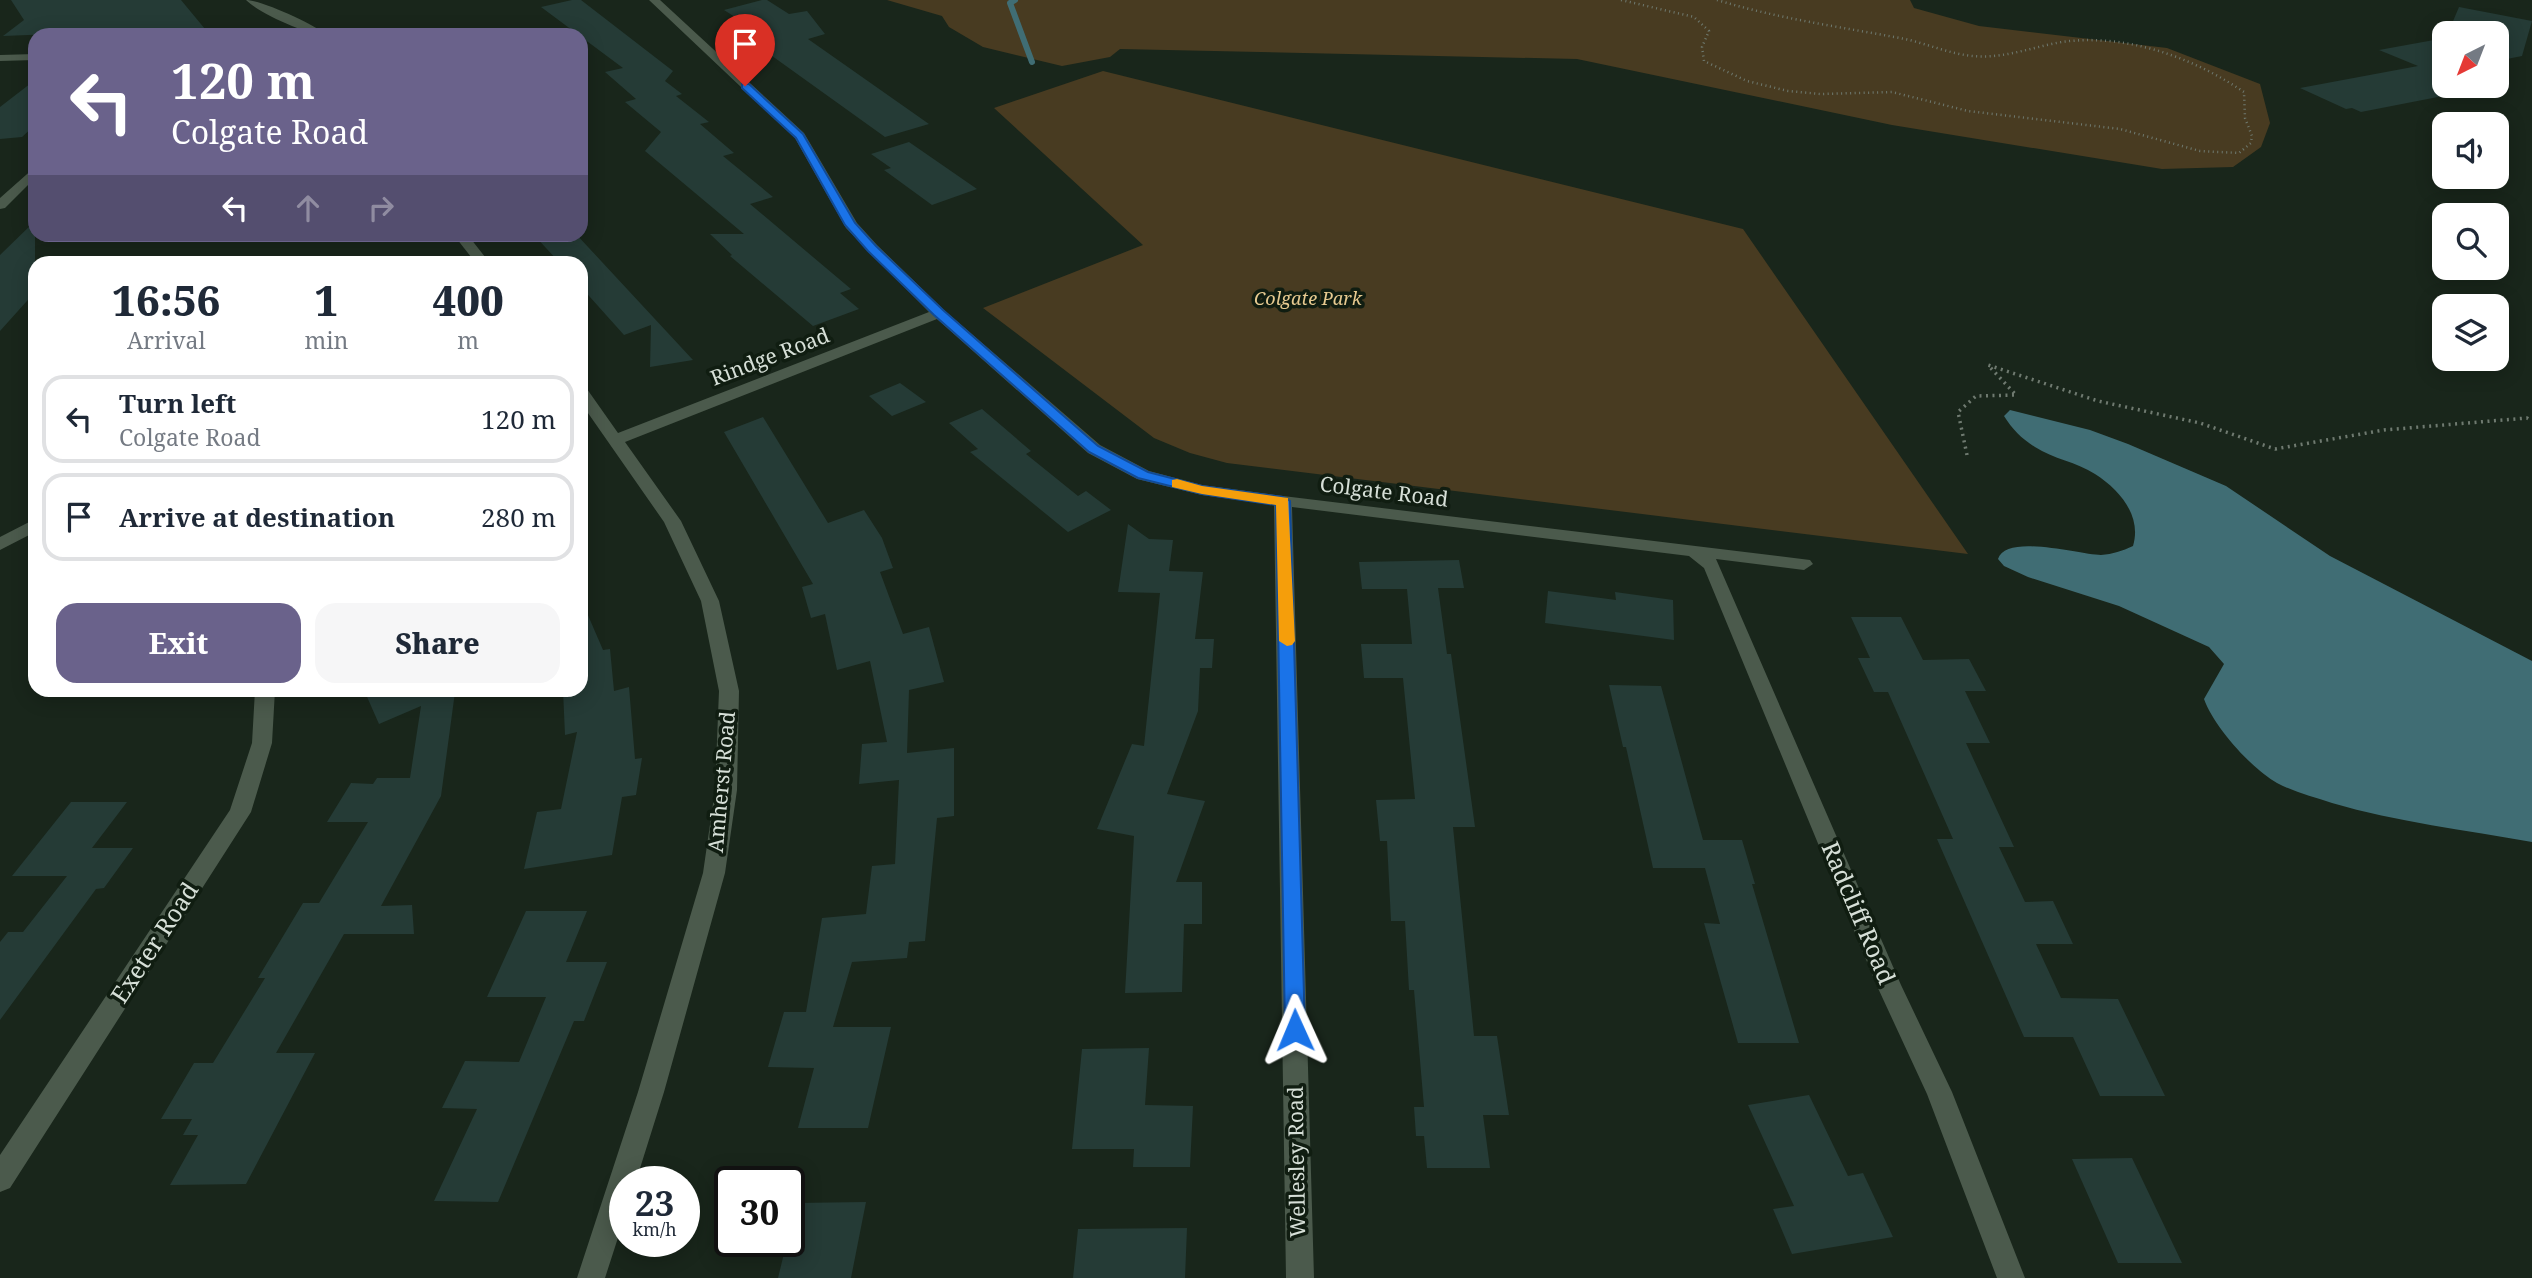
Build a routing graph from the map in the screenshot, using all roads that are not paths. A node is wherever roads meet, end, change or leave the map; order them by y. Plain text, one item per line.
1 (251, 0) edge
2 (654, 0) edge
3 (310, 28) edge
4 (28, 57) edge
5 (0, 58) edge
6 (28, 178) edge
7 (0, 205) edge
8 (466, 242) edge
9 (477, 256) edge
10 (939, 313) junction
11 (588, 402) edge
12 (616, 440) junction
13 (1283, 501) junction
14 (28, 529) edge
15 (0, 544) edge
16 (1696, 553) junction
17 (1804, 564) dead end
18 (265, 697) edge
19 (0, 1179) edge
20 (591, 1278) edge
21 (1300, 1278) edge
22 (2011, 1278) edge

1 - 3 street
2 - 10 street, Colgate Road
4 - 5 street
6 - 7 street
8 - 9 street
10 - 12 street, Rindge Road
10 - 13 street, Colgate Road
11 - 12 street, Amherst Road
12 - 20 street, Amherst Road
13 - 16 street, Colgate Road
13 - 21 street, Wellesley Road
14 - 15 street
16 - 17 street, Colgate Road
16 - 22 street, Radcliff Road
18 - 19 street, Exeter Road

